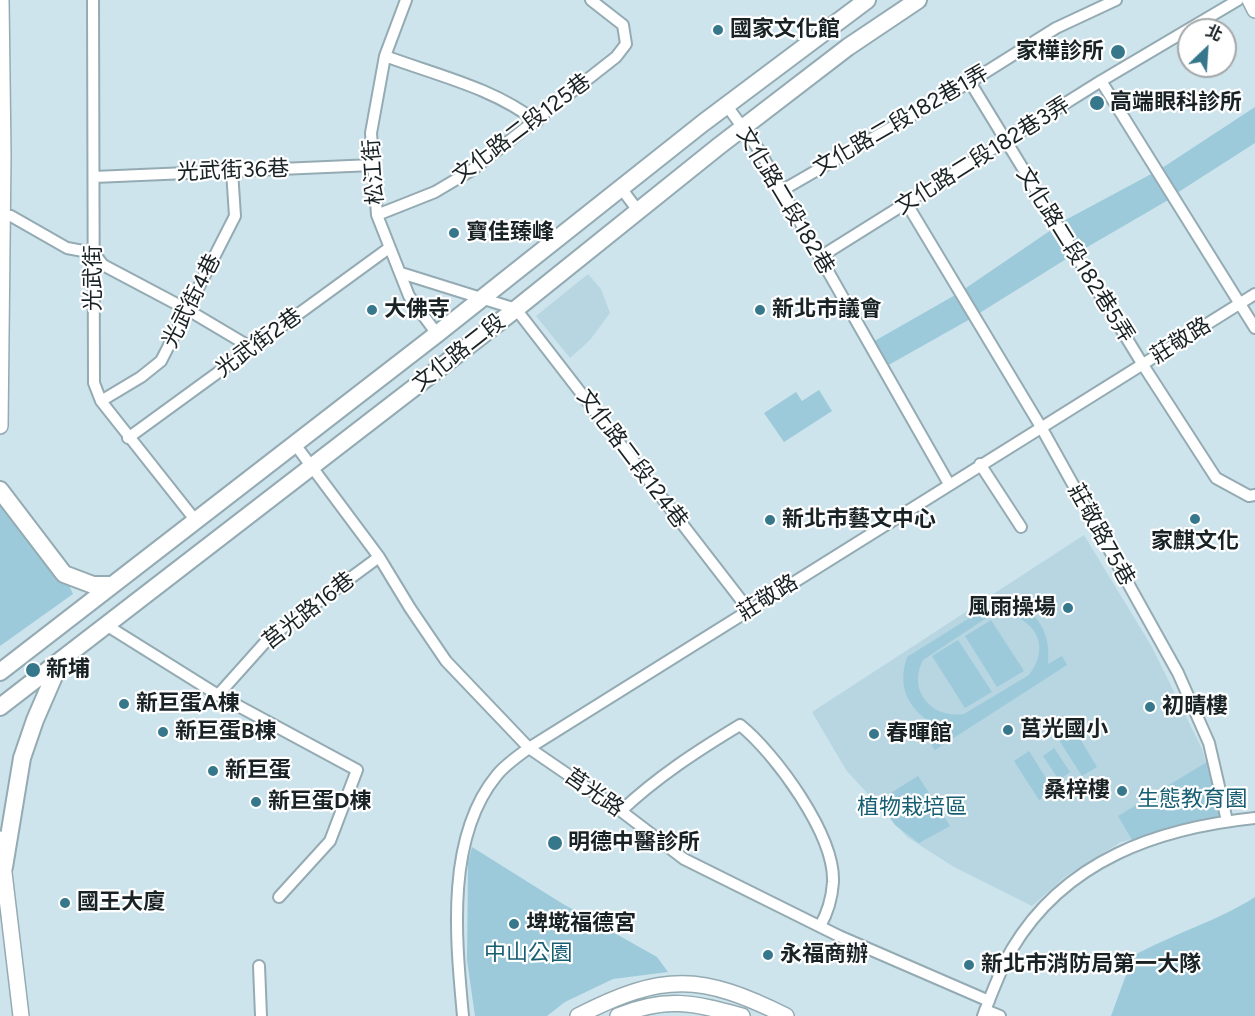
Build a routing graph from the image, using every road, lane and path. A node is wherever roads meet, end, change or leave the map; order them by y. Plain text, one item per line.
1 (1, 0) edge
2 (93, 0) edge
3 (406, 0) edge
4 (591, 0) edge
5 (867, 0) edge
6 (918, 0) edge
7 (1116, 0) edge
8 (1238, 0) edge
9 (1250, 0) edge
10 (1255, 10) edge
11 (385, 56) junction
12 (1101, 81) junction
13 (970, 82) junction
14 (727, 106) junction
15 (537, 122) junction
16 (743, 129) junction
17 (1005, 142) junction
18 (1, 155) edge
19 (373, 165) junction
20 (232, 171) junction
21 (94, 177) junction
22 (621, 188) junction
23 (781, 191) junction
24 (907, 204) junction
25 (639, 212) junction
26 (2, 215) junction
27 (377, 215) junction
28 (389, 248) junction
29 (94, 253) junction
30 (820, 257) junction
31 (401, 273) junction
32 (1255, 294) edge
33 (484, 297) junction
34 (1239, 304) junction
35 (516, 309) junction
36 (188, 310) junction
37 (1255, 328) edge
38 (437, 334) junction
39 (252, 348) junction
40 (1143, 365) junction
41 (101, 401) junction
42 (0, 426) edge
43 (1041, 427) junction
44 (128, 438) junction
45 (294, 443) junction
46 (980, 464) junction
47 (313, 466) junction
48 (949, 484) junction
49 (0, 490) edge
50 (1255, 495) edge
51 (196, 521) junction
52 (1021, 527) dead end
53 (379, 557) junction
54 (112, 585) junction
55 (748, 609) junction
56 (106, 625) junction
57 (61, 659) junction
58 (0, 672) edge
59 (218, 694) junction
60 (0, 707) edge
61 (529, 748) junction
62 (621, 811) junction
63 (1255, 818) edge
64 (1227, 821) junction
65 (0, 839) edge
66 (4, 867) junction
67 (279, 897) dead end
68 (820, 927) junction
69 (259, 966) dead end
70 (986, 1009) edge
71 (21, 1016) edge
72 (261, 1016) edge
73 (463, 1016) edge
74 (578, 1016) edge
75 (618, 1016) edge
76 (742, 1016) edge
77 (786, 1016) edge
78 (1000, 1016) edge

1 - 18 main road
2 - 21 street, 光武街
3 - 11 street, 松江街
4 - 15 street, 文化路二段125巷
5 - 14 main road, 文化路二段
6 - 16 main road, 文化路二段
7 - 13 street, 文化路二段182巷1弄
8 - 12 street, 文化路二段182巷3弄
9 - 10 main road
11 - 15 street
11 - 19 street, 松江街
12 - 17 street, 文化路二段182巷3弄
12 - 34 street
13 - 17 street, 文化路二段182巷5弄
13 - 23 street, 文化路二段182巷1弄
14 - 16 street, 文化路二段182巷
14 - 22 main road, 文化路二段
15 - 27 street, 文化路二段125巷
16 - 23 street, 文化路二段182巷
16 - 25 main road, 文化路二段
17 - 24 street, 文化路二段182巷3弄
17 - 40 street, 文化路二段182巷5弄
18 - 26 main road
19 - 20 street, 光武街36巷
19 - 27 street, 松江街
20 - 21 street, 光武街36巷
20 - 36 street, 光武街4巷
21 - 29 street, 光武街
22 - 25 street
22 - 33 main road, 文化路二段
23 - 30 street, 文化路二段182巷
24 - 30 street, 文化路二段182巷3弄
24 - 43 street, 莊敬路75巷
25 - 35 main road, 文化路二段
26 - 29 street
26 - 42 main road
27 - 28 street, 松江街
28 - 31 street, 松江街
28 - 39 street, 光武街2巷
29 - 36 street
29 - 41 street, 光武街
30 - 48 street, 文化路二段182巷
31 - 33 street
31 - 38 street, 松江街
32 - 34 street, 莊敬路
33 - 35 street
33 - 38 main road, 文化路二段
34 - 37 street
34 - 40 street, 莊敬路
35 - 47 main road, 文化路二段
35 - 55 street, 文化路二段124巷
36 - 39 street
36 - 41 street, 光武街4巷
38 - 45 main road, 文化路二段
39 - 44 street, 光武街2巷
40 - 43 street, 莊敬路
40 - 50 street, 文化路二段182巷5弄
41 - 44 street, 光武街
43 - 46 street, 莊敬路
43 - 64 street, 莊敬路75巷
44 - 51 street, 光武街
45 - 47 street, 莒光路
45 - 51 main road, 文化路二段
46 - 48 street, 莊敬路
46 - 52 street
47 - 53 street, 莒光路
47 - 56 main road, 文化路二段
48 - 55 street, 莊敬路
49 - 54 main road
51 - 54 main road, 文化路二段
53 - 59 street, 莒光路16巷
53 - 61 street, 莒光路
54 - 58 main road, 文化路二段
55 - 61 street, 莊敬路
56 - 57 main road, 文化路二段
56 - 59 street
57 - 60 main road, 文化路二段
57 - 66 main road
59 - 67 street
61 - 62 street, 莒光路
61 - 73 street, 莊敬路
62 - 68 street, 莒光路
62 - 68 street
63 - 64 street
64 - 70 street
65 - 66 main road
66 - 71 main road
68 - 70 street, 莒光路
69 - 72 street
70 - 78 street, 莒光路
74 - 77 main road
75 - 76 main road

